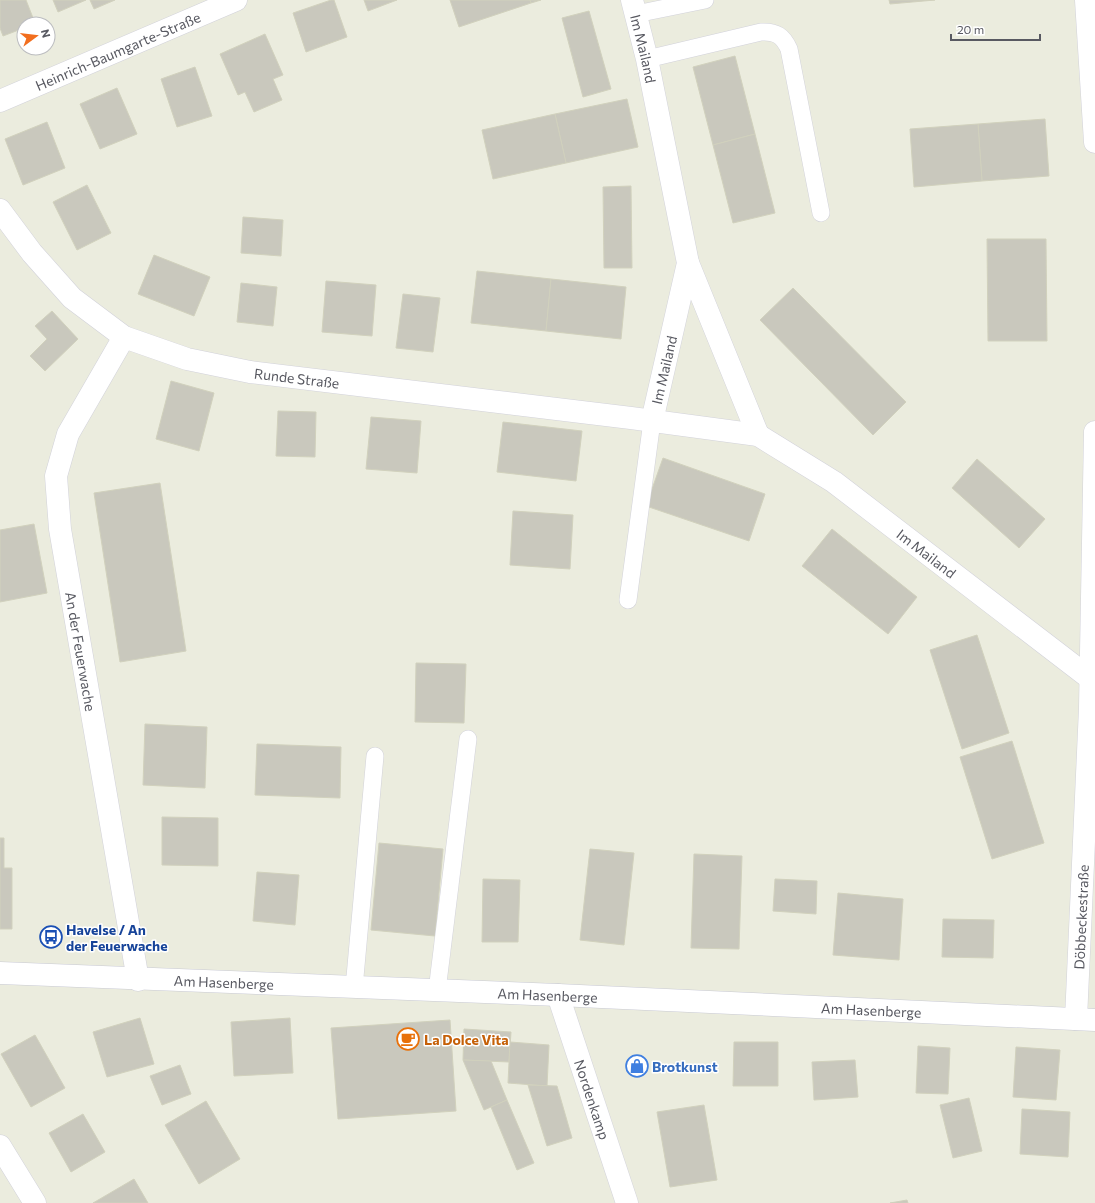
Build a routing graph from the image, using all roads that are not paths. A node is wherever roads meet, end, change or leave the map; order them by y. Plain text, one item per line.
1 (236, 0) edge
2 (705, 0) edge
3 (1086, 0) edge
4 (634, 7) edge
5 (647, 59) junction
6 (0, 101) edge
7 (1095, 142) edge
8 (0, 210) edge
9 (821, 213) dead end
10 (688, 262) junction
11 (124, 337) junction
12 (652, 421) junction
13 (1095, 432) edge
14 (758, 435) junction
15 (1094, 544) edge
16 (628, 600) dead end
17 (1091, 679) junction
18 (468, 739) dead end
19 (375, 756) dead end
20 (0, 973) edge
21 (138, 980) junction
22 (354, 988) junction
23 (437, 991) junction
24 (558, 995) junction
25 (1086, 1019) edge
26 (0, 1146) edge
27 (35, 1203) edge
28 (627, 1203) edge

1 - 6 street, Heinrich-Baumgarte-Straße
2 - 4 lane
3 - 7 street
4 - 5 street, Im Mailand
5 - 9 lane
5 - 10 street, Im Mailand
8 - 11 street, Runde Straße
10 - 12 street, Im Mailand
10 - 14 street, Im Mailand
11 - 12 street, Runde Straße
11 - 21 street, An der Feuerwache
12 - 14 street, Im Mailand
12 - 16 lane
13 - 15 street, Döbbeckestraße
14 - 17 street, Im Mailand
15 - 17 street, Döbbeckestraße
17 - 25 street, Döbbeckestraße
18 - 23 lane
19 - 22 lane
20 - 21 street, Am Hasenberge
21 - 22 street, Am Hasenberge
22 - 23 street, Am Hasenberge
23 - 24 street, Am Hasenberge
24 - 25 street, Am Hasenberge
24 - 28 street, Nordenkamp
26 - 27 street

